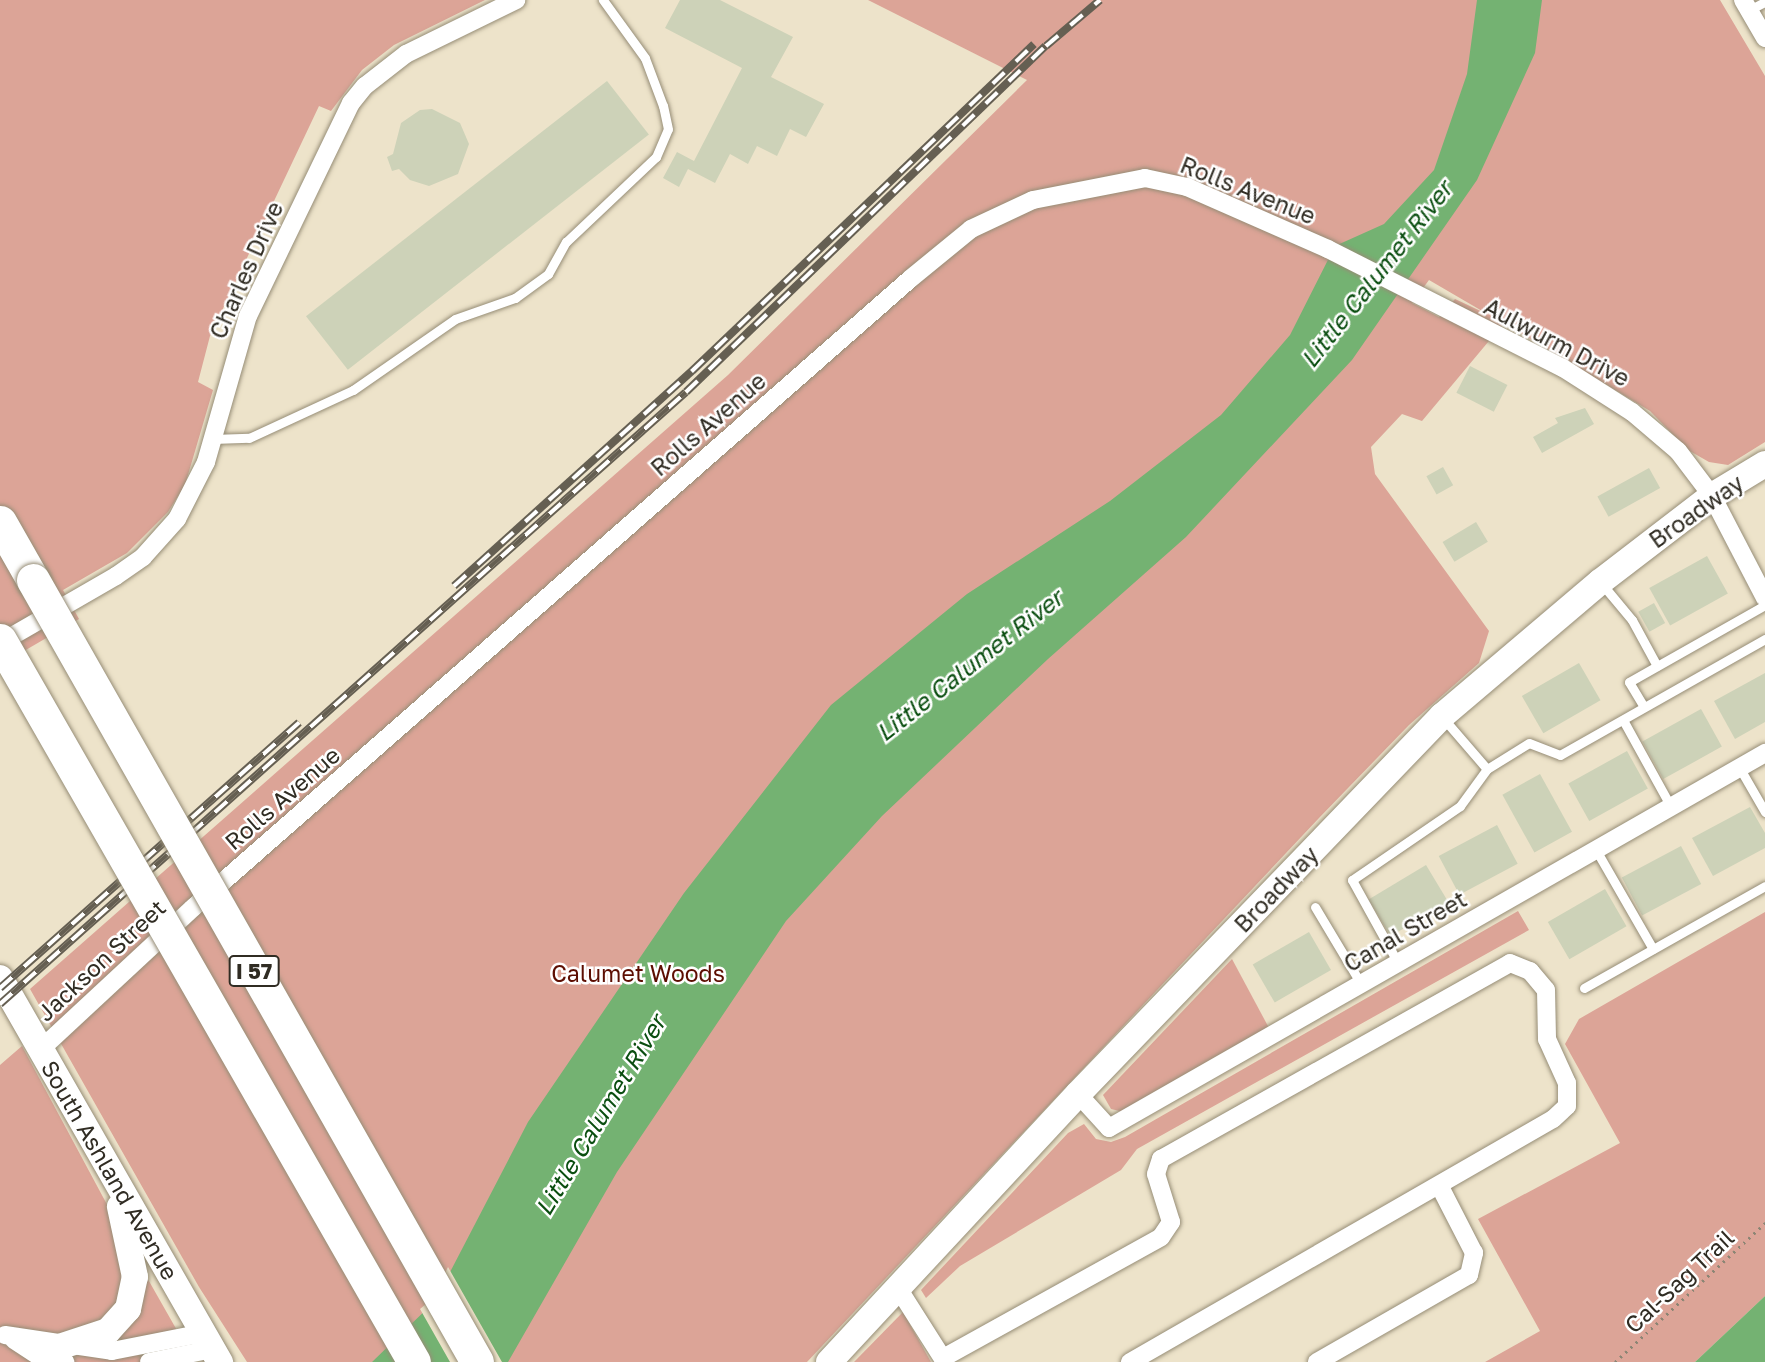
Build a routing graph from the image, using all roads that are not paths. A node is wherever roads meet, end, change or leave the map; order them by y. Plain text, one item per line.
1 (516, 0) edge
2 (603, 0) edge
3 (1753, 4) edge
4 (1765, 38) edge
5 (1328, 248) joint
6 (212, 439) junction
7 (1765, 464) edge
8 (1712, 496) junction
9 (0, 522) edge
10 (1600, 582) junction
11 (1765, 598) edge
12 (1765, 605) edge
13 (1765, 639) edge
14 (0, 641) edge
15 (1657, 666) junction
16 (1644, 707) junction
17 (1442, 716) junction
18 (1623, 720) junction
19 (1765, 753) edge
20 (1740, 767) junction
21 (1487, 769) junction
22 (1671, 807) junction
23 (1765, 812) edge
24 (1595, 850) junction
25 (1765, 886) edge
26 (1315, 907) dead end
27 (194, 908) joint
28 (1653, 949) junction
29 (1398, 963) junction
30 (0, 978) edge
31 (1361, 984) junction
32 (1584, 988) dead end
33 (41, 1049) junction
34 (1078, 1094) junction
35 (109, 1168) junction
36 (1439, 1185) junction
37 (898, 1288) junction
38 (3, 1333) edge
39 (213, 1348) edge
40 (63, 1354) edge
41 (944, 1360) edge
42 (149, 1362) edge
43 (414, 1362) edge
44 (477, 1362) edge
45 (829, 1362) edge
46 (1130, 1362) edge
47 (1317, 1362) edge

1 - 6 street, Charles Drive
2 - 6 lane
3 - 4 street
5 - 8 street, Aulwurm Drive
5 - 27 street, Rolls Avenue
6 - 14 street, Charles Drive
7 - 8 street, Broadway
8 - 10 street, Broadway
8 - 11 street, Aulwurm Drive
9 - 44 highway, I 57, bridge
10 - 15 lane
10 - 17 street, Broadway
12 - 15 lane
13 - 16 lane
14 - 43 highway, I 57, bridge
15 - 16 lane
16 - 18 lane
17 - 21 lane
17 - 34 street, Broadway
18 - 21 lane
18 - 22 lane
19 - 20 street, Canal Street
20 - 22 street, Canal Street
20 - 23 lane
21 - 29 lane
22 - 24 street, Canal Street
24 - 28 lane
24 - 29 street, Canal Street
25 - 28 lane
26 - 31 lane
27 - 33 street, Jackson Street
28 - 32 lane
29 - 31 street, Canal Street
30 - 33 street, South Ashland Avenue
31 - 34 street, Canal Street
33 - 35 street, South Ashland Avenue
34 - 37 street, Broadway
35 - 39 street, South Ashland Avenue
35 - 40 street
36 - 41 street
36 - 46 street
36 - 47 street
37 - 41 street
37 - 45 street, Broadway
38 - 40 street
39 - 40 street
39 - 42 street

